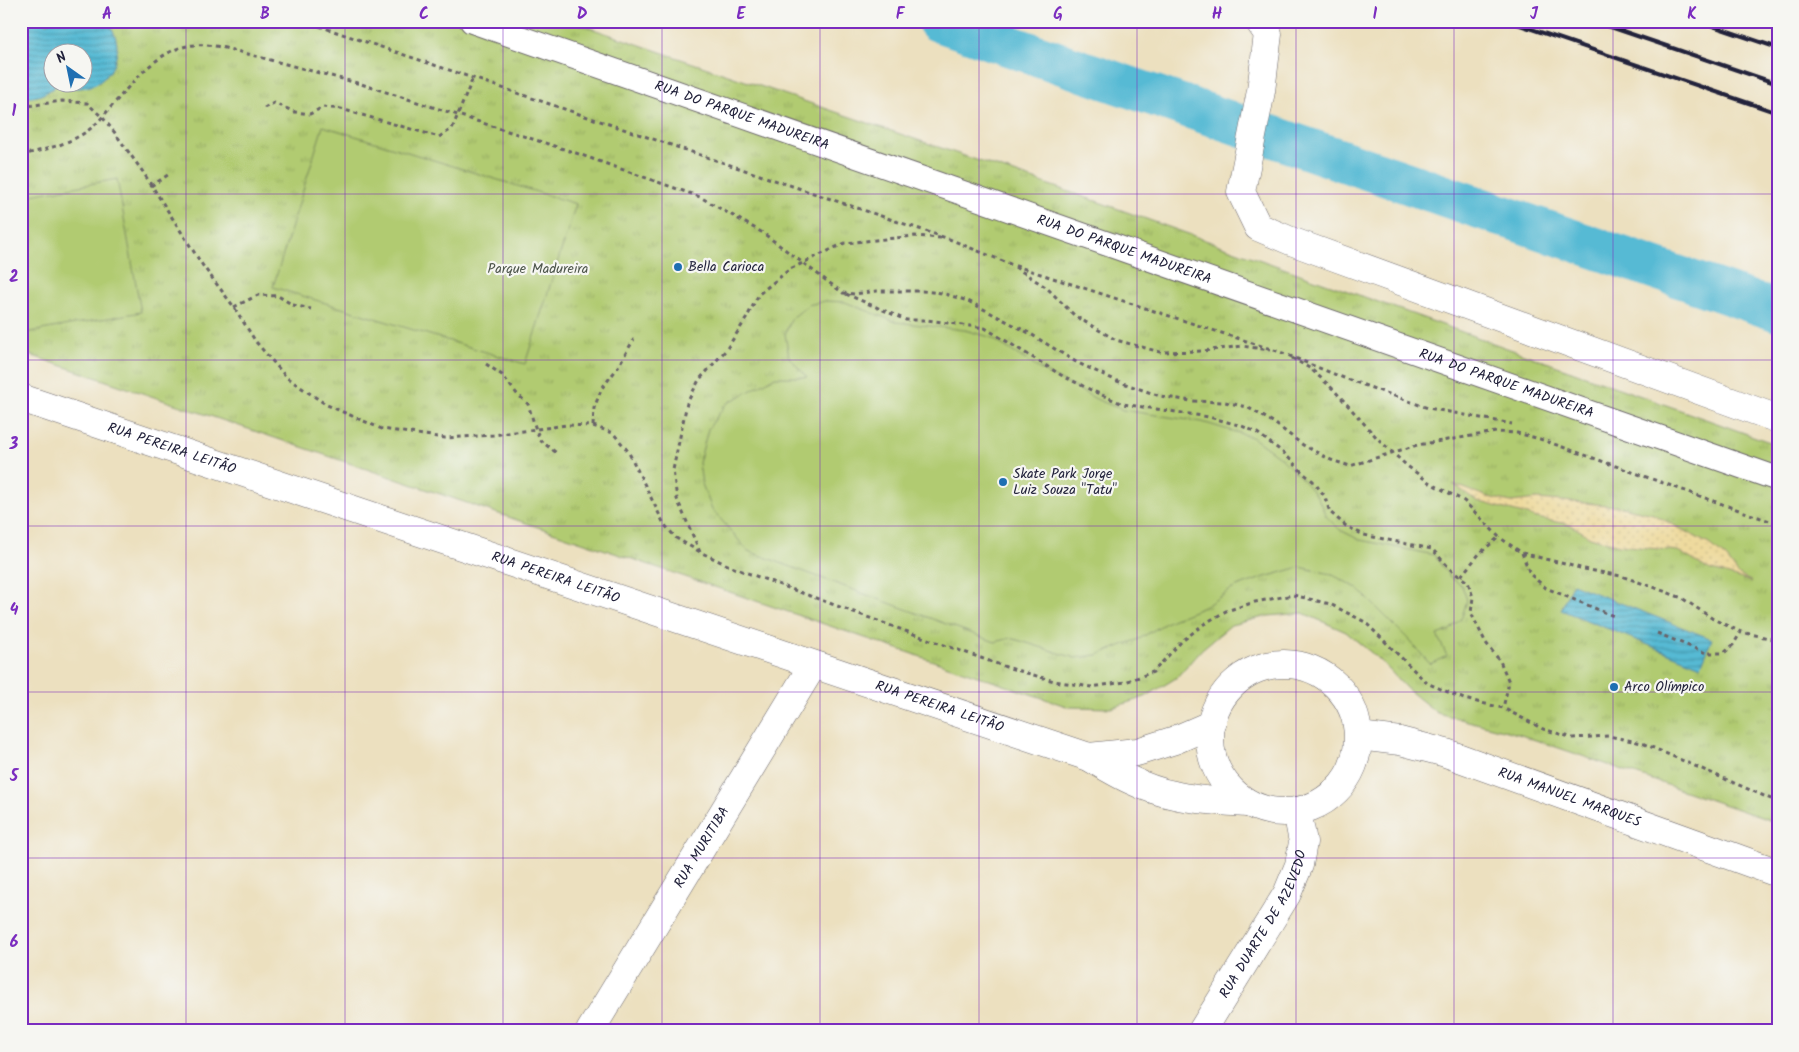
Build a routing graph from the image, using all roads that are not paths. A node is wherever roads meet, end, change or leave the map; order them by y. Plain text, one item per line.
1 (472, 21) edge
2 (1259, 21) edge
3 (21, 398) edge
4 (1778, 419) edge
5 (1778, 478) edge
6 (813, 665) junction
7 (1212, 724) junction
8 (1359, 736) junction
9 (1089, 757) junction
10 (1248, 803) junction
11 (1297, 811) junction
12 (1778, 873) edge
13 (590, 1031) edge
14 (1202, 1031) edge

1 - 5 lane, RUA DO PARQUE MADUREIRA
2 - 4 street
3 - 6 street, RUA PEREIRA LEITÃO
6 - 9 street, RUA PEREIRA LEITÃO
6 - 13 street, RUA MURITIBA
7 - 8 street
7 - 9 street, RUA PEREIRA LEITÃO
7 - 10 street
8 - 11 street
8 - 12 street, RUA MANUEL MARQUES
9 - 10 street, RUA PEREIRA LEITÃO
10 - 11 street
11 - 14 street, RUA DUARTE DE AZEVEDO

